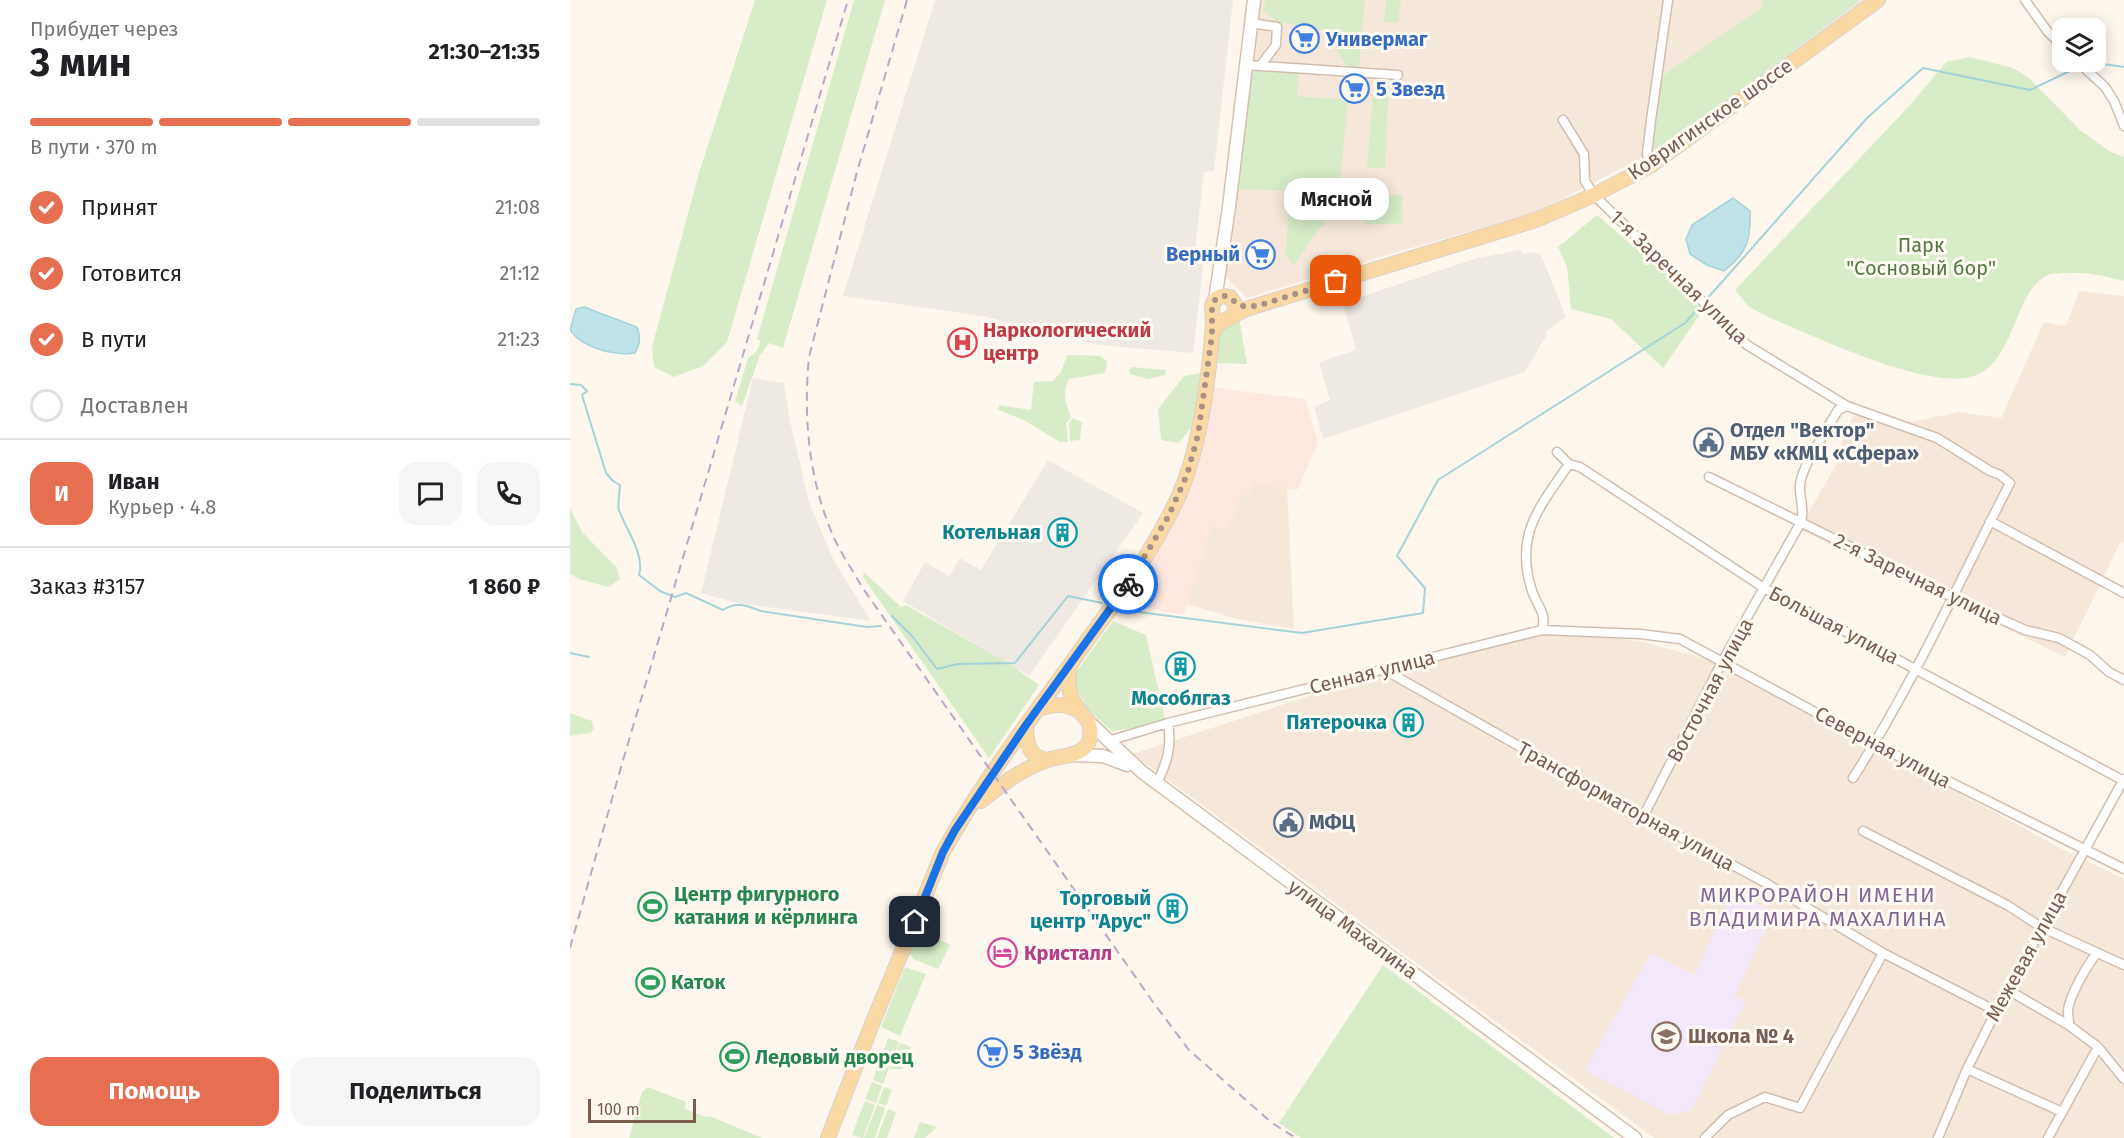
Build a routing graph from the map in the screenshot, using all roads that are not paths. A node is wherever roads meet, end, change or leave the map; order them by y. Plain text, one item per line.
1 (1254, 0) edge
2 (1668, 0) edge
3 (1878, 0) edge
4 (2025, 0) edge
5 (1251, 23) junction
6 (2052, 36) edge
7 (1246, 65) junction
8 (1260, 66) junction
9 (2089, 72) edge
10 (1398, 75) dead end
11 (1563, 120) dead end
12 (2124, 126) edge
13 (1650, 166) junction
14 (1594, 195) junction
15 (1225, 308) junction
16 (1847, 406) junction
17 (1557, 452) dead end
18 (1569, 464) junction
19 (1709, 477) dead end
20 (1990, 521) junction
21 (1801, 522) junction
22 (1764, 588) junction
23 (2124, 593) edge
24 (1952, 597) junction
25 (1542, 630) junction
26 (1640, 634) joint
27 (1722, 662) junction
28 (1070, 666) junction
29 (1383, 669) junction
30 (1915, 669) junction
31 (2124, 680) edge
32 (1038, 709) junction
33 (1079, 711) junction
34 (1089, 722) junction
35 (1168, 723) junction
36 (1026, 725) junction
37 (1108, 741) junction
38 (1874, 744) junction
39 (1071, 755) junction
40 (1048, 760) junction
41 (1142, 772) junction
42 (1853, 778) dead end
43 (2124, 780) edge
44 (1157, 783) junction
45 (970, 809) junction
46 (1643, 817) junction
47 (1863, 831) dead end
48 (2085, 851) junction
49 (2124, 869) edge
50 (2041, 927) junction
51 (1883, 953) junction
52 (2096, 954) junction
53 (2124, 965) edge
54 (2008, 990) junction
55 (1996, 1011) junction
56 (2070, 1026) junction
57 (2098, 1047) junction
58 (1967, 1069) junction
59 (2124, 1079) edge
60 (2062, 1112) junction
61 (828, 1138) edge
62 (1635, 1138) edge
63 (1705, 1138) edge
64 (1938, 1138) edge
65 (2048, 1138) edge

1 - 5 street
2 - 13 street
3 - 13 main road, Ковригинское шоссе
4 - 6 street
5 - 7 street
5 - 8 street
7 - 8 street
7 - 15 street
8 - 10 street
9 - 12 street
11 - 14 street, 1-я Заречная улица
13 - 14 main road, Ковригинское шоссе
14 - 15 main road, Ковригинское шоссе
14 - 16 street, 1-я Заречная улица
15 - 28 main road
16 - 20 street, 1-я Заречная улица
16 - 21 street
17 - 18 street, Большая улица
18 - 22 street, Большая улица
18 - 25 street
19 - 21 street, 2-я Заречная улица
20 - 23 street
20 - 24 street
21 - 22 street, Восточная улица
21 - 24 street, 2-я Заречная улица
22 - 27 street, Восточная улица
22 - 30 street, Большая улица
24 - 30 street
24 - 31 street, 2-я Заречная улица
25 - 26 street, Сенная улица
25 - 29 street, Сенная улица
26 - 27 street, Северная улица
27 - 38 street, Северная улица
27 - 46 street, Восточная улица
28 - 32 main road
28 - 33 main road
29 - 35 street, Сенная улица
29 - 46 street, Трансформаторная улица
30 - 38 street
30 - 43 street, Большая улица
32 - 33 main road
32 - 36 main road
33 - 34 main road, улица Махалина
34 - 37 street, улица Махалина
34 - 39 main road
35 - 37 street, Сенная улица
35 - 44 street
36 - 40 main road
36 - 45 main road
37 - 41 street, улица Махалина
38 - 42 street
38 - 48 street, Северная улица
39 - 40 main road
39 - 41 street
40 - 45 main road
41 - 44 street, улица Махалина
43 - 48 street, Межевая улица
44 - 62 street, улица Махалина
45 - 61 main road
46 - 51 street, Трансформаторная улица
47 - 50 street
48 - 49 street, Северная улица
48 - 50 street, Межевая улица
50 - 52 street
50 - 54 street, Межевая улица
51 - 55 street, Трансформаторная улица
51 - 63 street
52 - 53 street
52 - 56 street
54 - 55 street, Межевая улица
54 - 56 street
55 - 58 street, Межевая улица
56 - 57 street
57 - 59 street
57 - 60 street
58 - 60 street
58 - 64 street, Межевая улица
60 - 65 street

